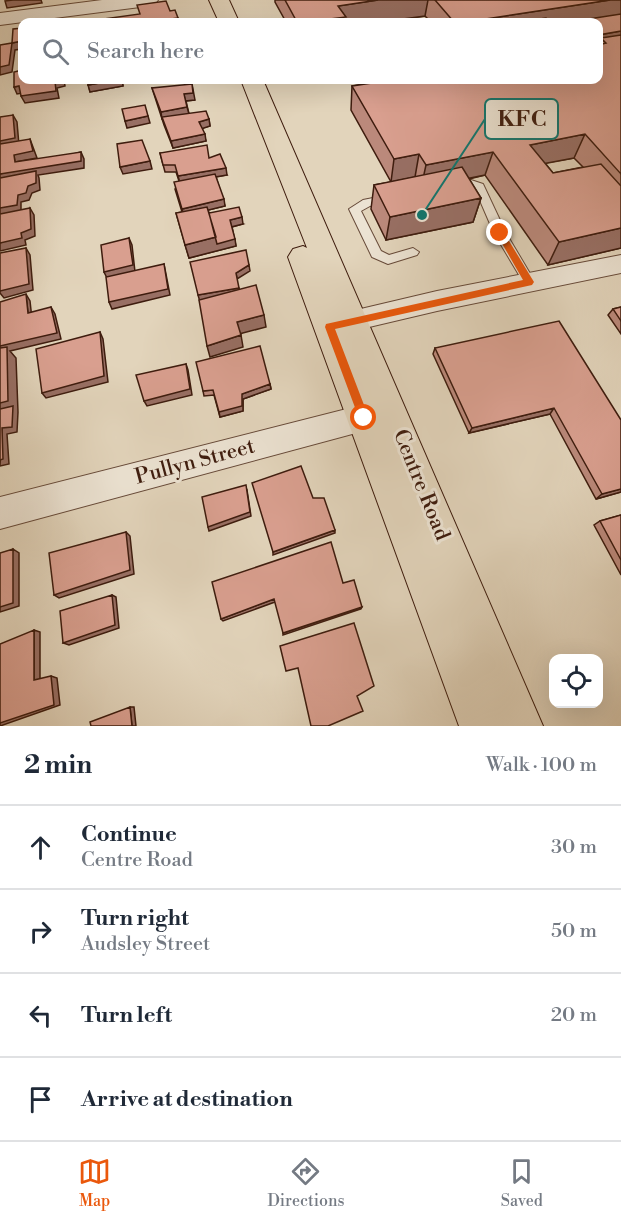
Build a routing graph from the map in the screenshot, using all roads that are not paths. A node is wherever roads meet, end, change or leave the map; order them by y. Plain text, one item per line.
1 (148, 0) edge
2 (204, 0) edge
3 (219, 0) edge
4 (211, 18) edge
5 (227, 18) edge
6 (0, 20) edge
7 (237, 84) edge
8 (253, 84) edge
9 (444, 187) edge
10 (400, 196) edge
11 (413, 252) dead end
12 (621, 264) edge
13 (529, 282) junction
14 (341, 323) junction
15 (377, 414) junction
16 (0, 513) edge
17 (482, 726) edge
18 (520, 726) edge

1 - 6 street
2 - 4 main road
3 - 5 main road
7 - 14 main road, Centre Road
8 - 14 main road, Centre Road
9 - 13 lane
10 - 11 lane
12 - 13 street
13 - 14 street
14 - 15 main road, Centre Road
15 - 16 street, Pullyn Street
15 - 17 main road, Centre Road
15 - 18 main road, Centre Road

